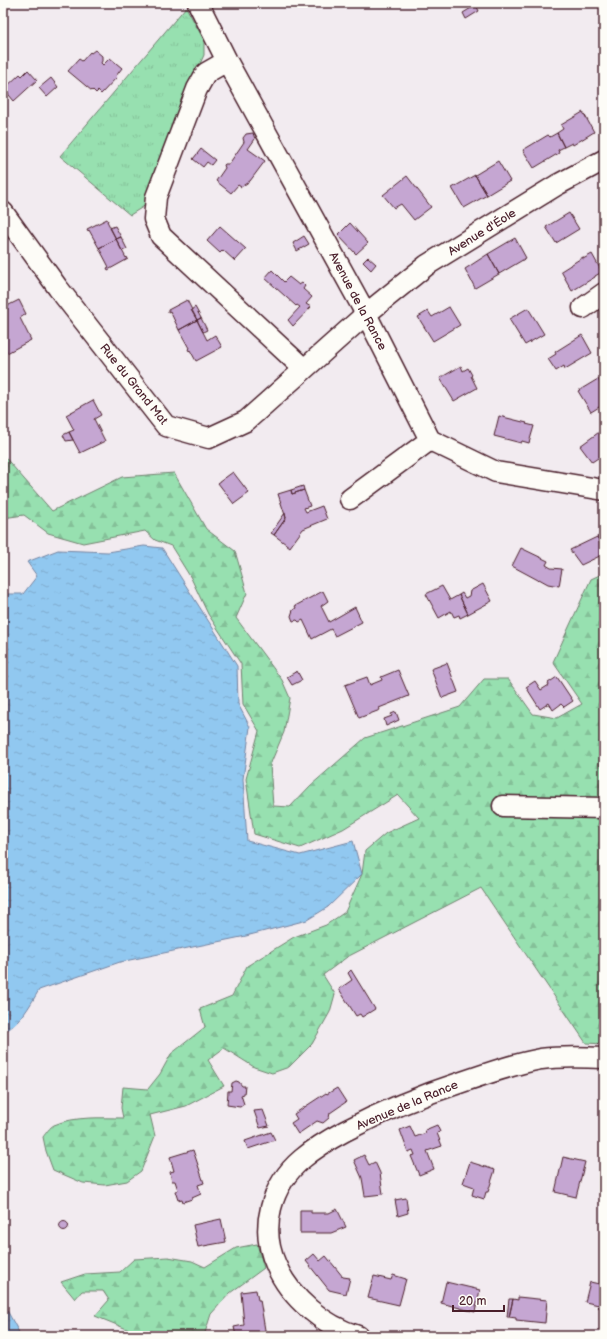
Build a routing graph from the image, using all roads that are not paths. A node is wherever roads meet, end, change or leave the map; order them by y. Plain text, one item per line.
1 (198, 3) edge
2 (227, 61) junction
3 (603, 164) edge
4 (3, 212) edge
5 (604, 293) edge
6 (583, 308) dead end
7 (366, 314) junction
8 (304, 369) junction
9 (430, 440) junction
10 (604, 490) edge
11 (350, 499) dead end
12 (503, 806) dead end
13 (601, 808) edge
14 (604, 1058) edge
15 (358, 1336) edge

1 - 2 street, Avenue de la Rance
2 - 7 street, Avenue de la Rance
2 - 8 street
3 - 7 street, Avenue d'Éole
4 - 8 street, Rue du Grand Mat
5 - 6 street
7 - 8 street, Rue du Grand Mat
7 - 9 street, Avenue de la Rance
9 - 10 street
9 - 11 street
12 - 13 street
14 - 15 street, Avenue de la Rance

